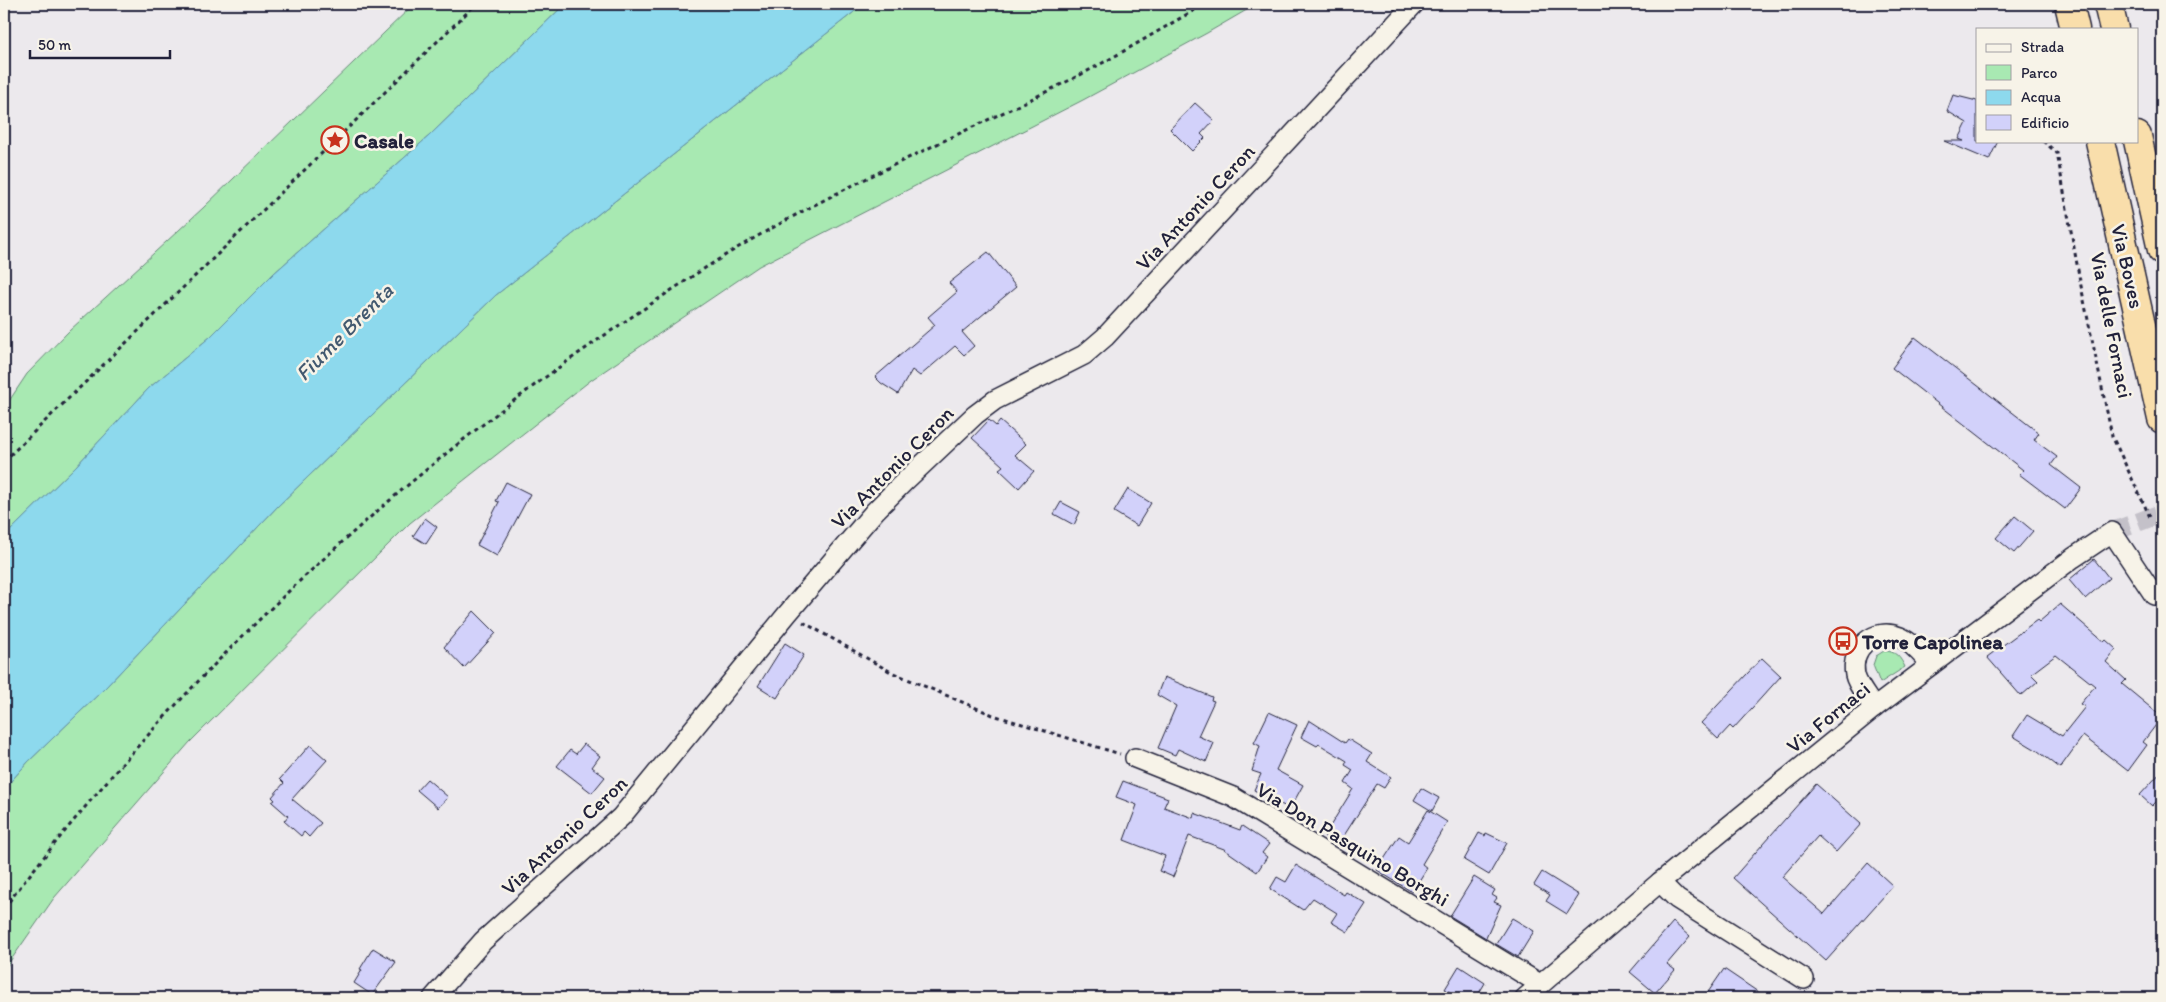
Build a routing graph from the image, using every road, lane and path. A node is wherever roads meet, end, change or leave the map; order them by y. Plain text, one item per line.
1 (476, 4) edge
2 (1206, 4) edge
3 (1414, 4) edge
4 (2069, 4) edge
5 (2108, 4) edge
6 (2075, 28) edge
7 (2114, 28) edge
8 (2138, 141) edge
9 (2044, 142) edge
10 (2100, 142) edge
11 (2162, 250) edge
12 (2162, 419) edge
13 (4, 459) edge
14 (2150, 517) dead end
15 (2154, 595) dead end
16 (788, 613) junction
17 (1931, 665) junction
18 (1874, 708) junction
19 (1135, 758) joint
20 (1660, 882) junction
21 (4, 908) edge
22 (1804, 980) dead end
23 (1540, 984) junction
24 (433, 998) edge
25 (1525, 998) edge

1 - 13 path
2 - 21 path
3 - 16 street, Via Antonio Ceron
4 - 6 highway
5 - 7 highway
8 - 11 highway, Via Boves
9 - 14 path, Via delle Fornaci
10 - 12 highway, Via Boves
15 - 17 street, Via Fornaci
16 - 19 path
16 - 24 street, Via Antonio Ceron
17 - 18 street, Via Fornaci
17 - 18 street
18 - 20 street, Via Fornaci
19 - 23 street, Via Don Pasquino Borghi
20 - 22 street
20 - 23 street, Via Fornaci
23 - 25 street, Via Fornaci

